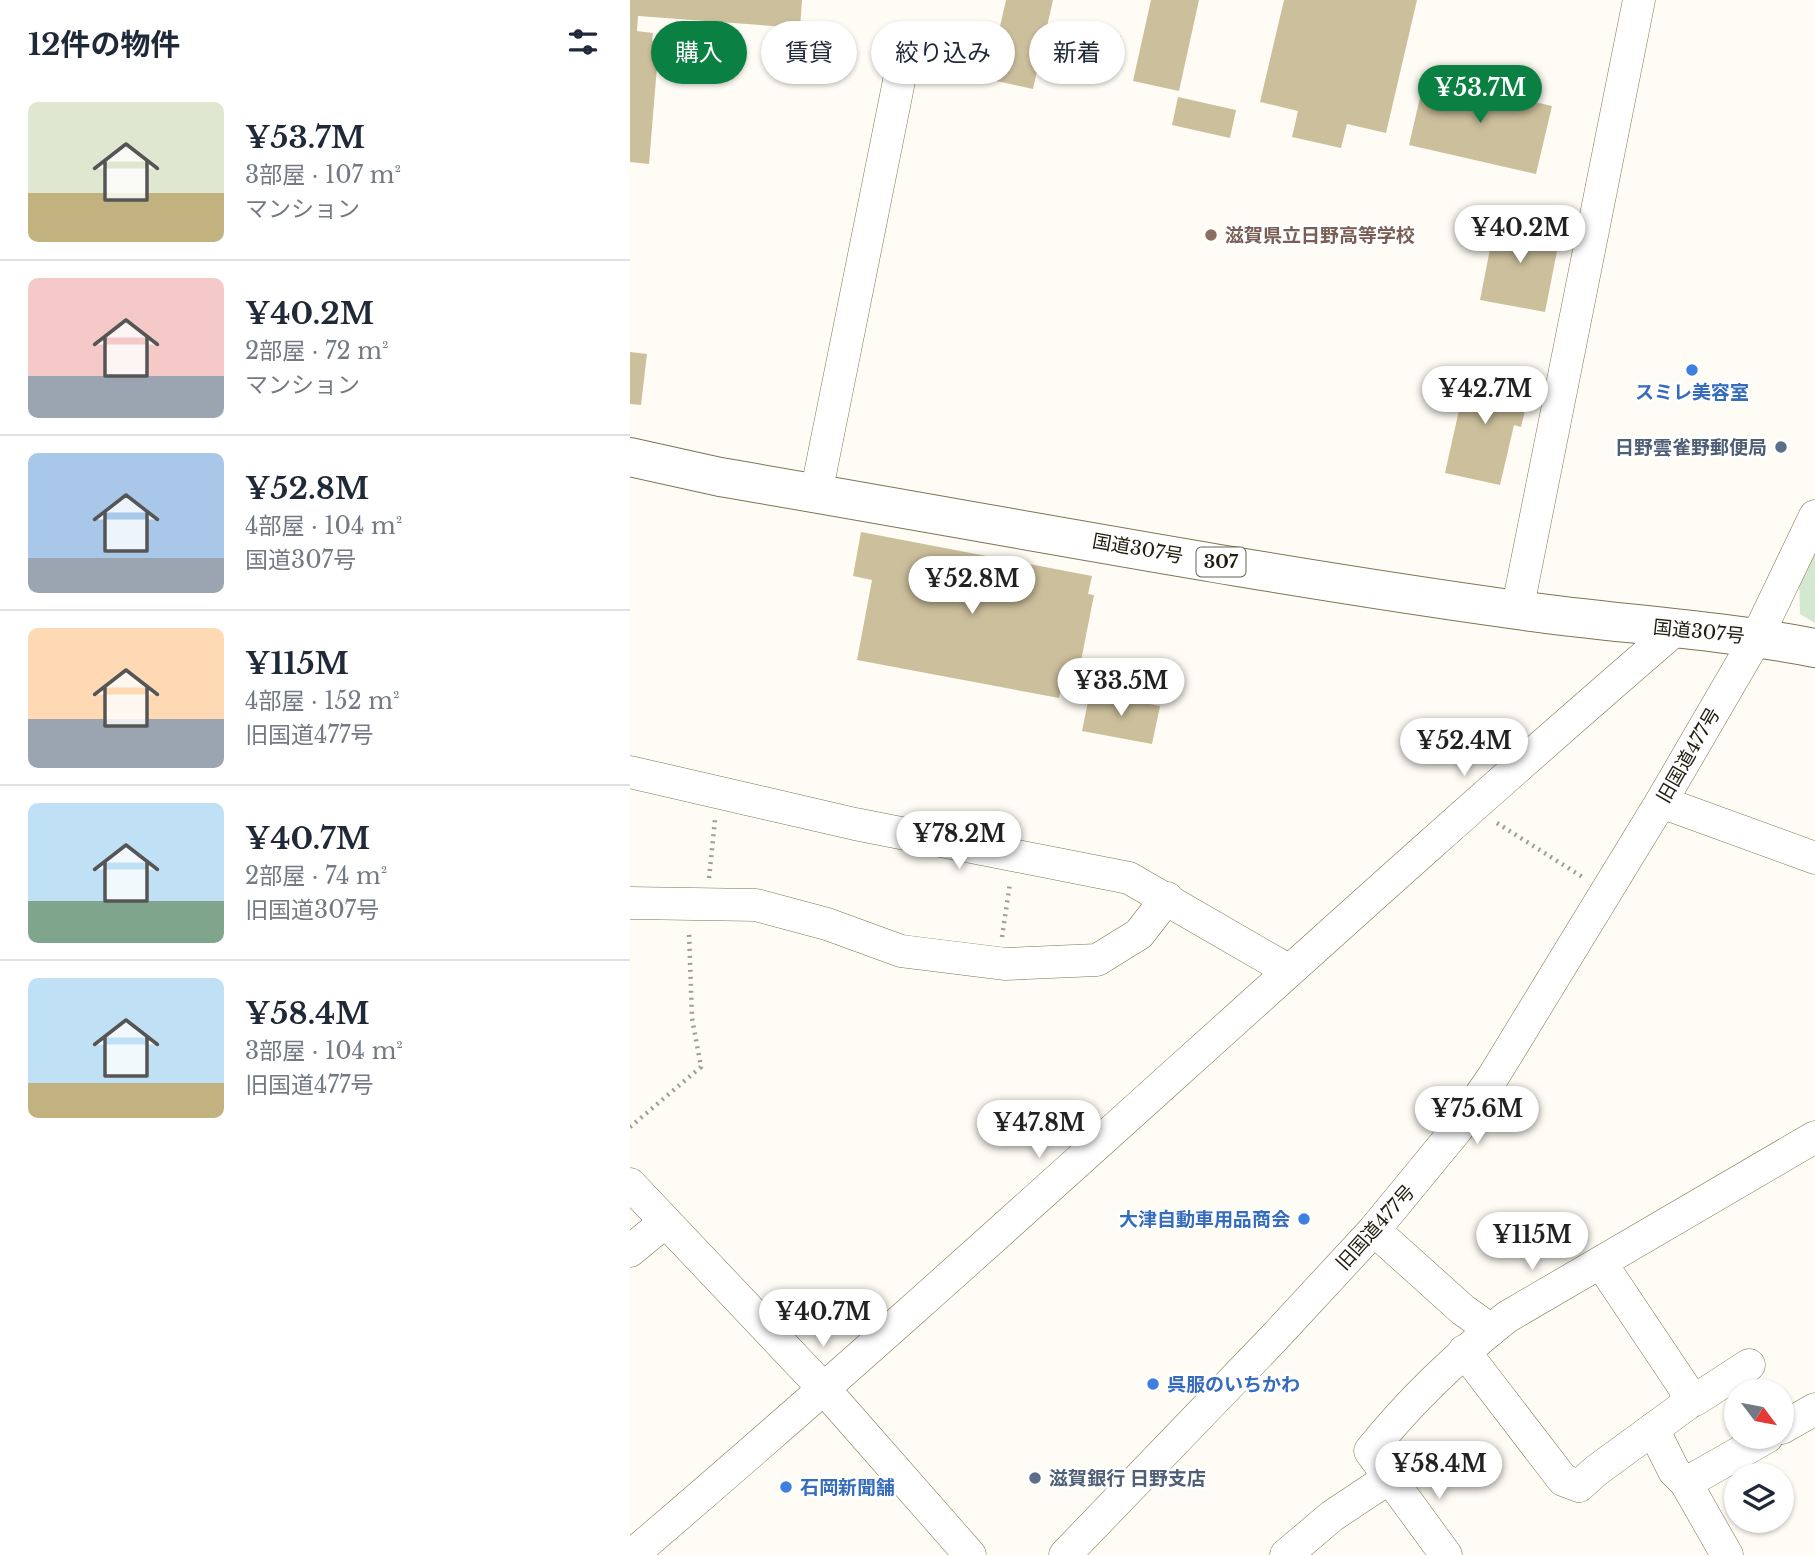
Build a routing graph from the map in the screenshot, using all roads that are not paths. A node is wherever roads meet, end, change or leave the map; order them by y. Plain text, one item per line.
1 (1639, 0) edge
2 (898, 84) edge
3 (630, 457) edge
4 (816, 494) junction
5 (1815, 516) edge
6 (1517, 611) junction
7 (1676, 629) junction
8 (1757, 636) junction
9 (1815, 648) edge
10 (630, 772) edge
11 (1661, 802) junction
12 (1815, 858) edge
13 (1167, 898) junction
14 (630, 903) edge
15 (1288, 970) junction
16 (1815, 1137) edge
17 (630, 1184) edge
18 (666, 1222) junction
19 (1374, 1230) junction
20 (630, 1251) edge
21 (1601, 1263) junction
22 (1491, 1330) junction
23 (1464, 1351) junction
24 (1749, 1365) dead end
25 (825, 1390) junction
26 (1688, 1399) junction
27 (1815, 1409) edge
28 (1794, 1421) edge
29 (1653, 1429) junction
30 (1745, 1449) edge
31 (1389, 1478) junction
32 (1686, 1483) junction
33 (632, 1555) edge
34 (970, 1555) edge
35 (1065, 1555) edge
36 (1286, 1555) edge
37 (1446, 1555) edge
38 (1727, 1555) edge

1 - 6 street
2 - 4 street
3 - 4 highway, 国道307号 / 307
4 - 6 highway, 国道307号 / 307
5 - 8 street, 旧国道477号
6 - 7 highway, 国道307号 / 307
7 - 8 highway, 国道307号 / 307
7 - 15 street
8 - 9 highway, 国道307号 / 307
8 - 11 street, 旧国道477号
10 - 13 street
11 - 12 street
11 - 19 street, 旧国道477号
13 - 14 street
13 - 15 street
15 - 25 street
16 - 21 street
17 - 18 street
18 - 20 street
18 - 25 street
19 - 22 street
19 - 35 street, 旧国道477号
21 - 22 street
21 - 26 street
22 - 23 street
23 - 29 street
23 - 31 street
24 - 26 street
25 - 33 street
25 - 34 street
26 - 29 street
27 - 28 street
29 - 32 street
30 - 32 street
31 - 36 street
31 - 37 street
32 - 38 street

